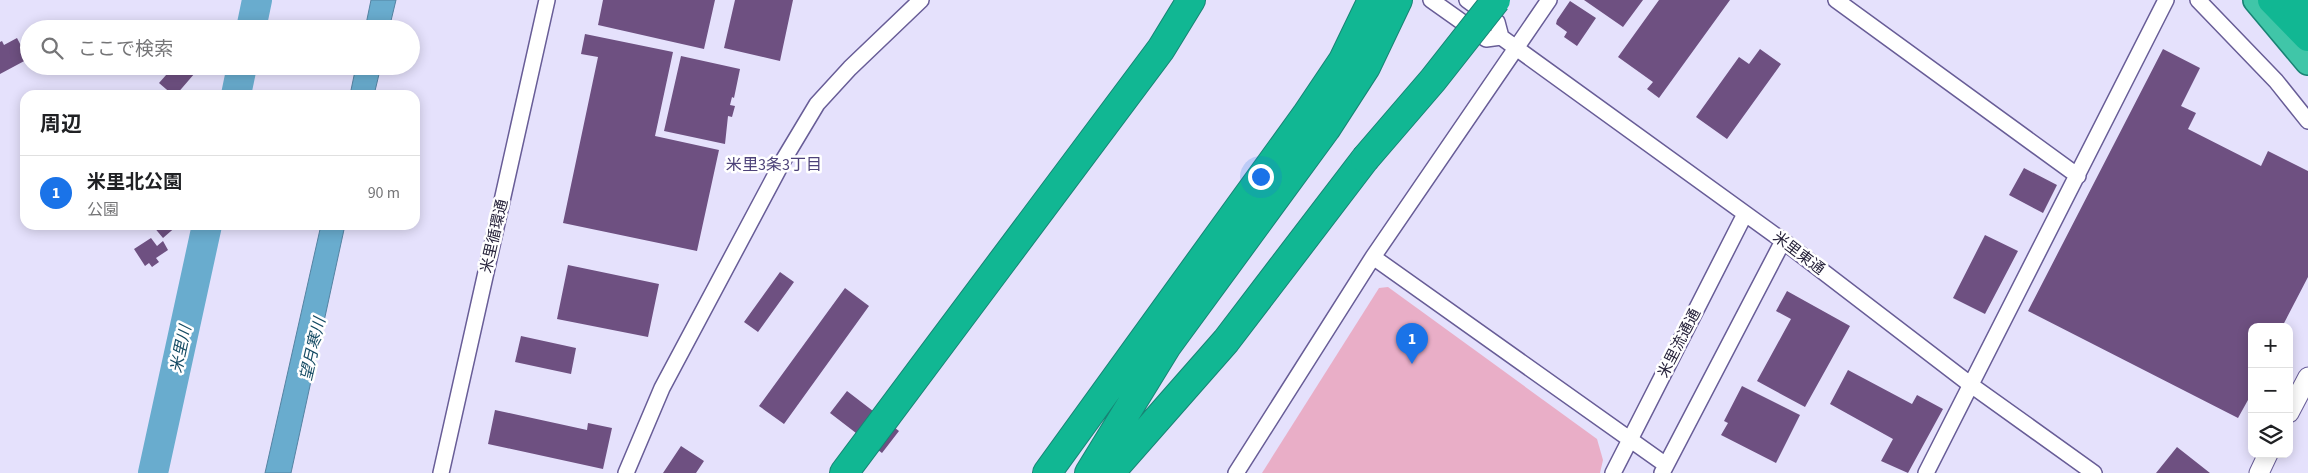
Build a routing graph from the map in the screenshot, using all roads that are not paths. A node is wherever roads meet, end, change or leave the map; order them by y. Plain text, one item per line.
1 (546, 0) edge
2 (921, 0) edge
3 (1191, 0) edge
4 (1201, 0) edge
5 (1431, 0) edge
6 (1468, 0) edge
7 (1473, 0) edge
8 (1496, 0) edge
9 (1549, 0) edge
10 (1836, 0) edge
11 (2166, 0) edge
12 (2198, 0) edge
13 (2256, 0) edge
14 (2272, 0) edge
15 (2299, 0) edge
16 (1383, 7) edge
17 (2308, 10) edge
18 (1501, 37) junction
19 (2308, 37) edge
20 (1516, 48) junction
21 (1153, 59) junction
22 (2308, 62) edge
23 (2308, 121) edge
24 (1365, 160) junction
25 (2078, 176) junction
26 (1745, 214) junction
27 (1783, 241) junction
28 (1372, 257) junction
29 (2308, 377) edge
30 (1971, 385) junction
31 (2290, 413) edge
32 (1631, 439) junction
33 (2266, 458) edge
34 (1664, 469) edge
35 (441, 473) edge
36 (626, 473) edge
37 (844, 473) edge
38 (1047, 473) edge
39 (1089, 473) edge
40 (1110, 473) edge
41 (1236, 473) edge
42 (1613, 473) edge
43 (1926, 473) edge
44 (2094, 473) edge
45 (2259, 473) edge

1 - 35 street, 米里循環通
2 - 36 street
3 - 21 highway
4 - 21 highway
5 - 18 street, 米里東通
6 - 18 street, 米里東通
7 - 24 highway, bridge
8 - 24 highway, bridge
9 - 20 street
10 - 25 street
11 - 25 street
12 - 23 street
13 - 22 highway
14 - 19 highway
15 - 17 highway
16 - 38 highway
16 - 39 highway
18 - 20 street, 米里東通
20 - 26 street, 米里東通
20 - 28 street
21 - 37 highway
24 - 40 highway
25 - 30 street
26 - 27 street, 米里東通
26 - 32 street, 米里流通通
27 - 30 street, 米里東通
27 - 34 street
28 - 32 street
28 - 41 street
29 - 31 street
30 - 43 street
30 - 44 street, 米里東通
32 - 34 street
32 - 42 street, 米里流通通
33 - 45 street

